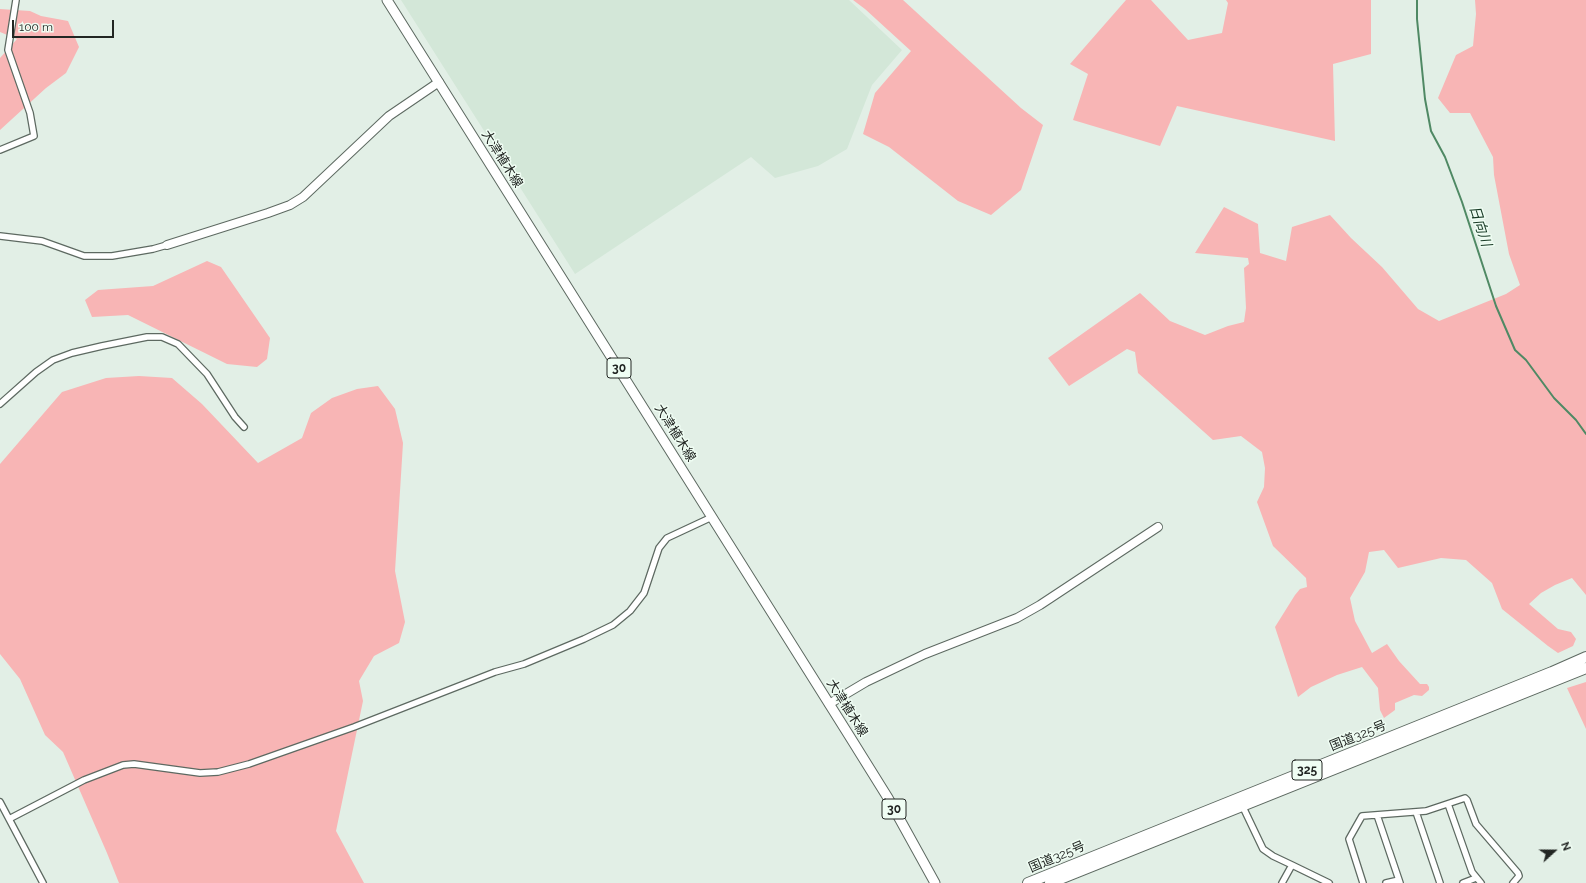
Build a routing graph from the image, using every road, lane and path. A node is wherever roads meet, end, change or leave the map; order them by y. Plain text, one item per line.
1 (16, 0) edge
2 (387, 0) edge
3 (439, 82) junction
4 (0, 150) edge
5 (0, 236) edge
6 (167, 245) joint
7 (0, 404) edge
8 (244, 427) dead end
9 (712, 517) junction
10 (1158, 527) dead end
11 (1586, 657) edge
12 (1586, 668) edge
13 (829, 704) junction
14 (1241, 801) junction
15 (0, 802) edge
16 (1448, 804) junction
17 (1416, 812) junction
18 (1377, 814) junction
19 (10, 818) junction
20 (1292, 865) junction
21 (1476, 878) junction
22 (1400, 881) edge
23 (43, 883) edge
24 (936, 883) edge
25 (1028, 883) edge
26 (1050, 883) edge
27 (1282, 883) edge
28 (1329, 883) edge
29 (1363, 883) edge
30 (1386, 883) edge
31 (1440, 883) edge
32 (1463, 883) edge
33 (1481, 883) edge
34 (1513, 883) edge

1 - 4 street
2 - 3 main road, 大津植木線 / 30
3 - 6 street
3 - 9 main road, 大津植木線 / 30
5 - 6 street
7 - 8 street
9 - 13 main road, 大津植木線 / 30
9 - 19 street
10 - 13 street
11 - 14 highway, 国道325号 / 325
12 - 14 highway, 国道325号 / 325
13 - 24 main road, 大津植木線 / 30
14 - 20 street
14 - 25 highway, 国道325号 / 325
14 - 26 highway, 国道325号 / 325
15 - 19 street
16 - 17 street
16 - 21 street
16 - 34 street
17 - 18 street
17 - 31 street
18 - 22 street
18 - 29 street
19 - 23 street
20 - 27 street
20 - 28 street
21 - 32 street
21 - 33 street
22 - 30 street

